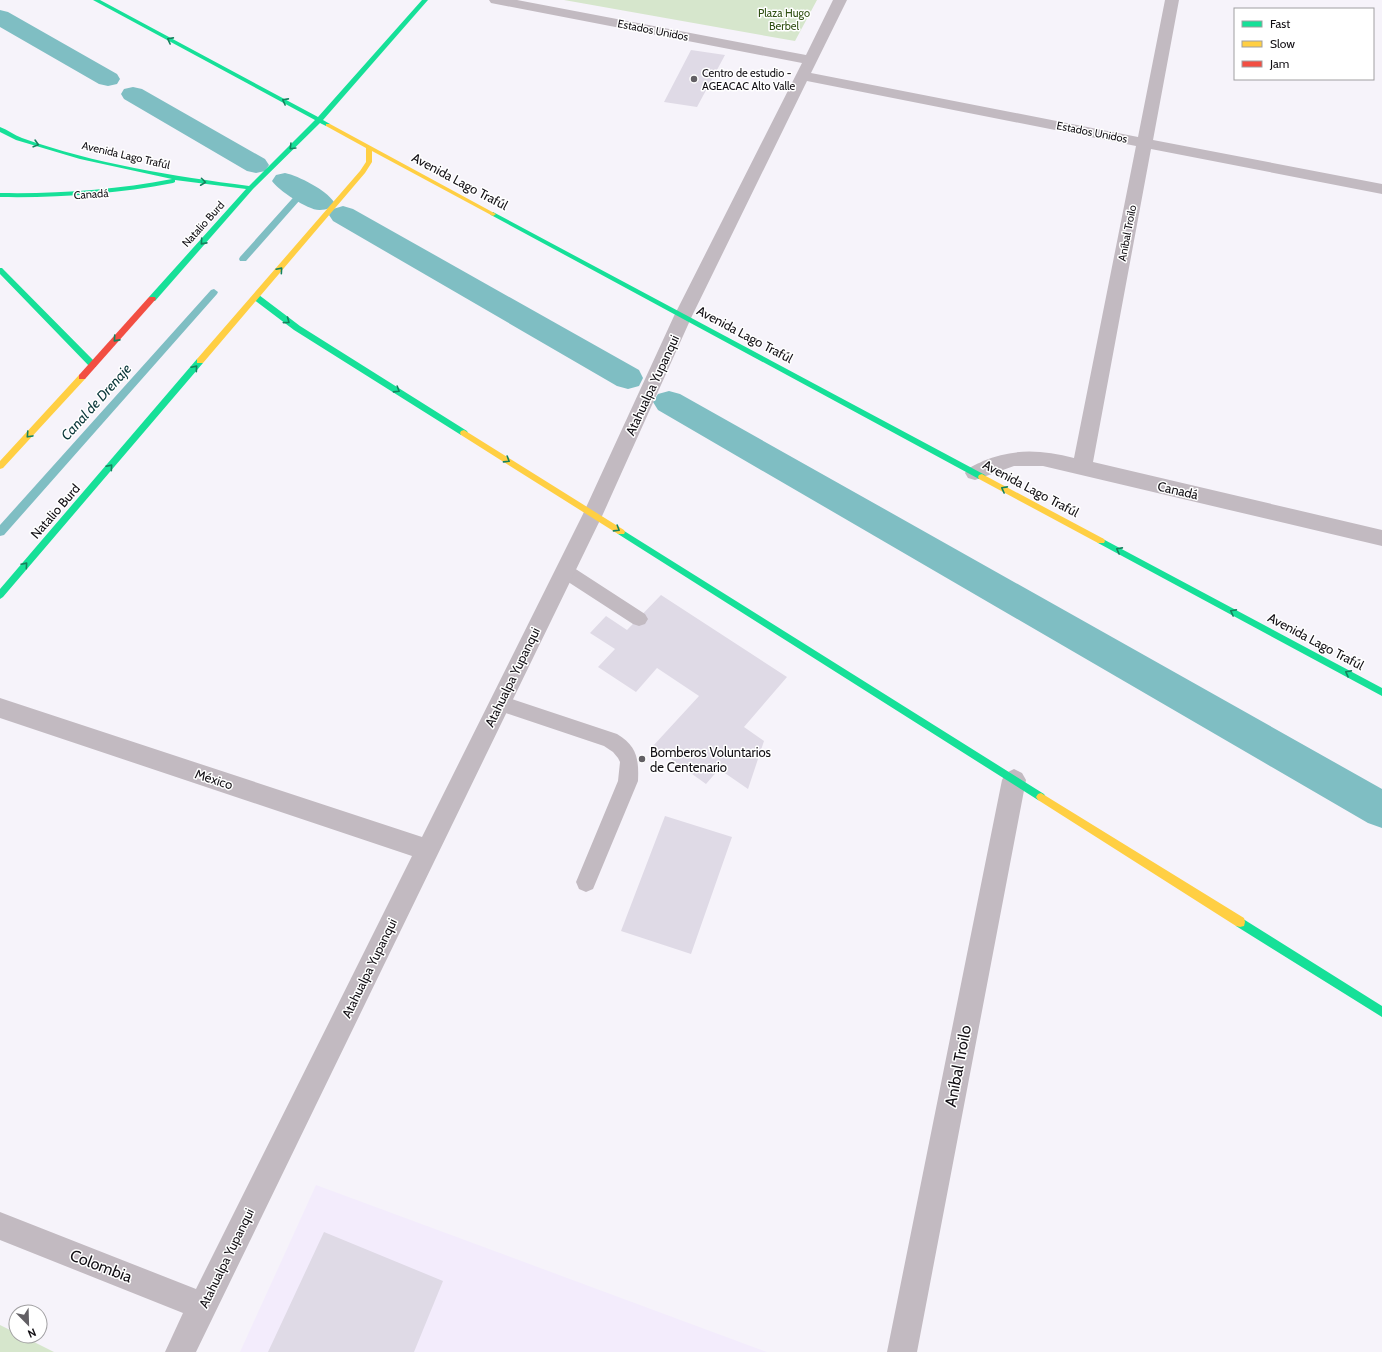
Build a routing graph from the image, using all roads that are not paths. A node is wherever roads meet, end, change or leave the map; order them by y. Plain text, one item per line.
1 (96, 0) edge
2 (425, 0) edge
3 (496, 0) edge
4 (840, 0) edge
5 (1172, 0) edge
6 (810, 60) junction
7 (802, 76) junction
8 (319, 120) junction
9 (0, 129) edge
10 (1145, 142) junction
11 (369, 147) junction
12 (180, 179) junction
13 (251, 188) junction
14 (1382, 189) edge
15 (0, 195) edge
16 (0, 270) edge
17 (256, 297) junction
18 (683, 316) junction
19 (93, 365) junction
20 (0, 466) edge
21 (1082, 467) junction
22 (975, 473) junction
23 (593, 514) junction
24 (1382, 538) edge
25 (565, 571) junction
26 (0, 595) edge
27 (639, 619) dead end
28 (1382, 692) edge
29 (500, 703) junction
30 (0, 708) edge
31 (1014, 780) junction
32 (427, 850) junction
33 (586, 882) dead end
34 (1382, 1012) edge
35 (0, 1226) edge
36 (202, 1306) junction
37 (180, 1352) edge
38 (902, 1352) edge

8 -> 1 main road, Avenida Lago Trafúl
2 - 8 main road, Natalio Burd
3 - 6 street, Estados Unidos
4 - 6 street, Atahualpa Yupanqui
5 - 10 street, Aníbal Troilo
6 - 7 street, Atahualpa Yupanqui
7 - 10 street, Estados Unidos
7 - 18 street, Atahualpa Yupanqui
8 - 11 main road, Avenida Lago Trafúl
8 -> 13 main road, Natalio Burd
9 -> 12 main road, Avenida Lago Trafúl
10 - 14 street, Estados Unidos
10 - 21 street, Aníbal Troilo
17 -> 11 main road, Natalio Burd
11 - 18 main road, Avenida Lago Trafúl
12 -> 13 main road, Avenida Lago Trafúl
12 - 15 main road, Canadá
13 -> 19 main road, Natalio Burd
16 - 19 main road
17 -> 23 main road
26 -> 17 main road, Natalio Burd
18 - 22 main road, Avenida Lago Trafúl
18 - 23 street, Atahualpa Yupanqui
19 -> 20 main road, Natalio Burd
21 - 22 street, Canadá
21 - 24 street, Canadá
28 -> 22 main road, Avenida Lago Trafúl
23 - 25 street, Atahualpa Yupanqui
23 -> 31 main road
25 - 27 lane
25 - 29 street, Atahualpa Yupanqui
29 - 32 street, Atahualpa Yupanqui
29 - 33 lane
30 - 32 street, México
31 - 34 main road
31 - 38 street, Aníbal Troilo
32 - 36 street, Atahualpa Yupanqui
35 - 36 street, Colombia
36 - 37 street, Atahualpa Yupanqui

